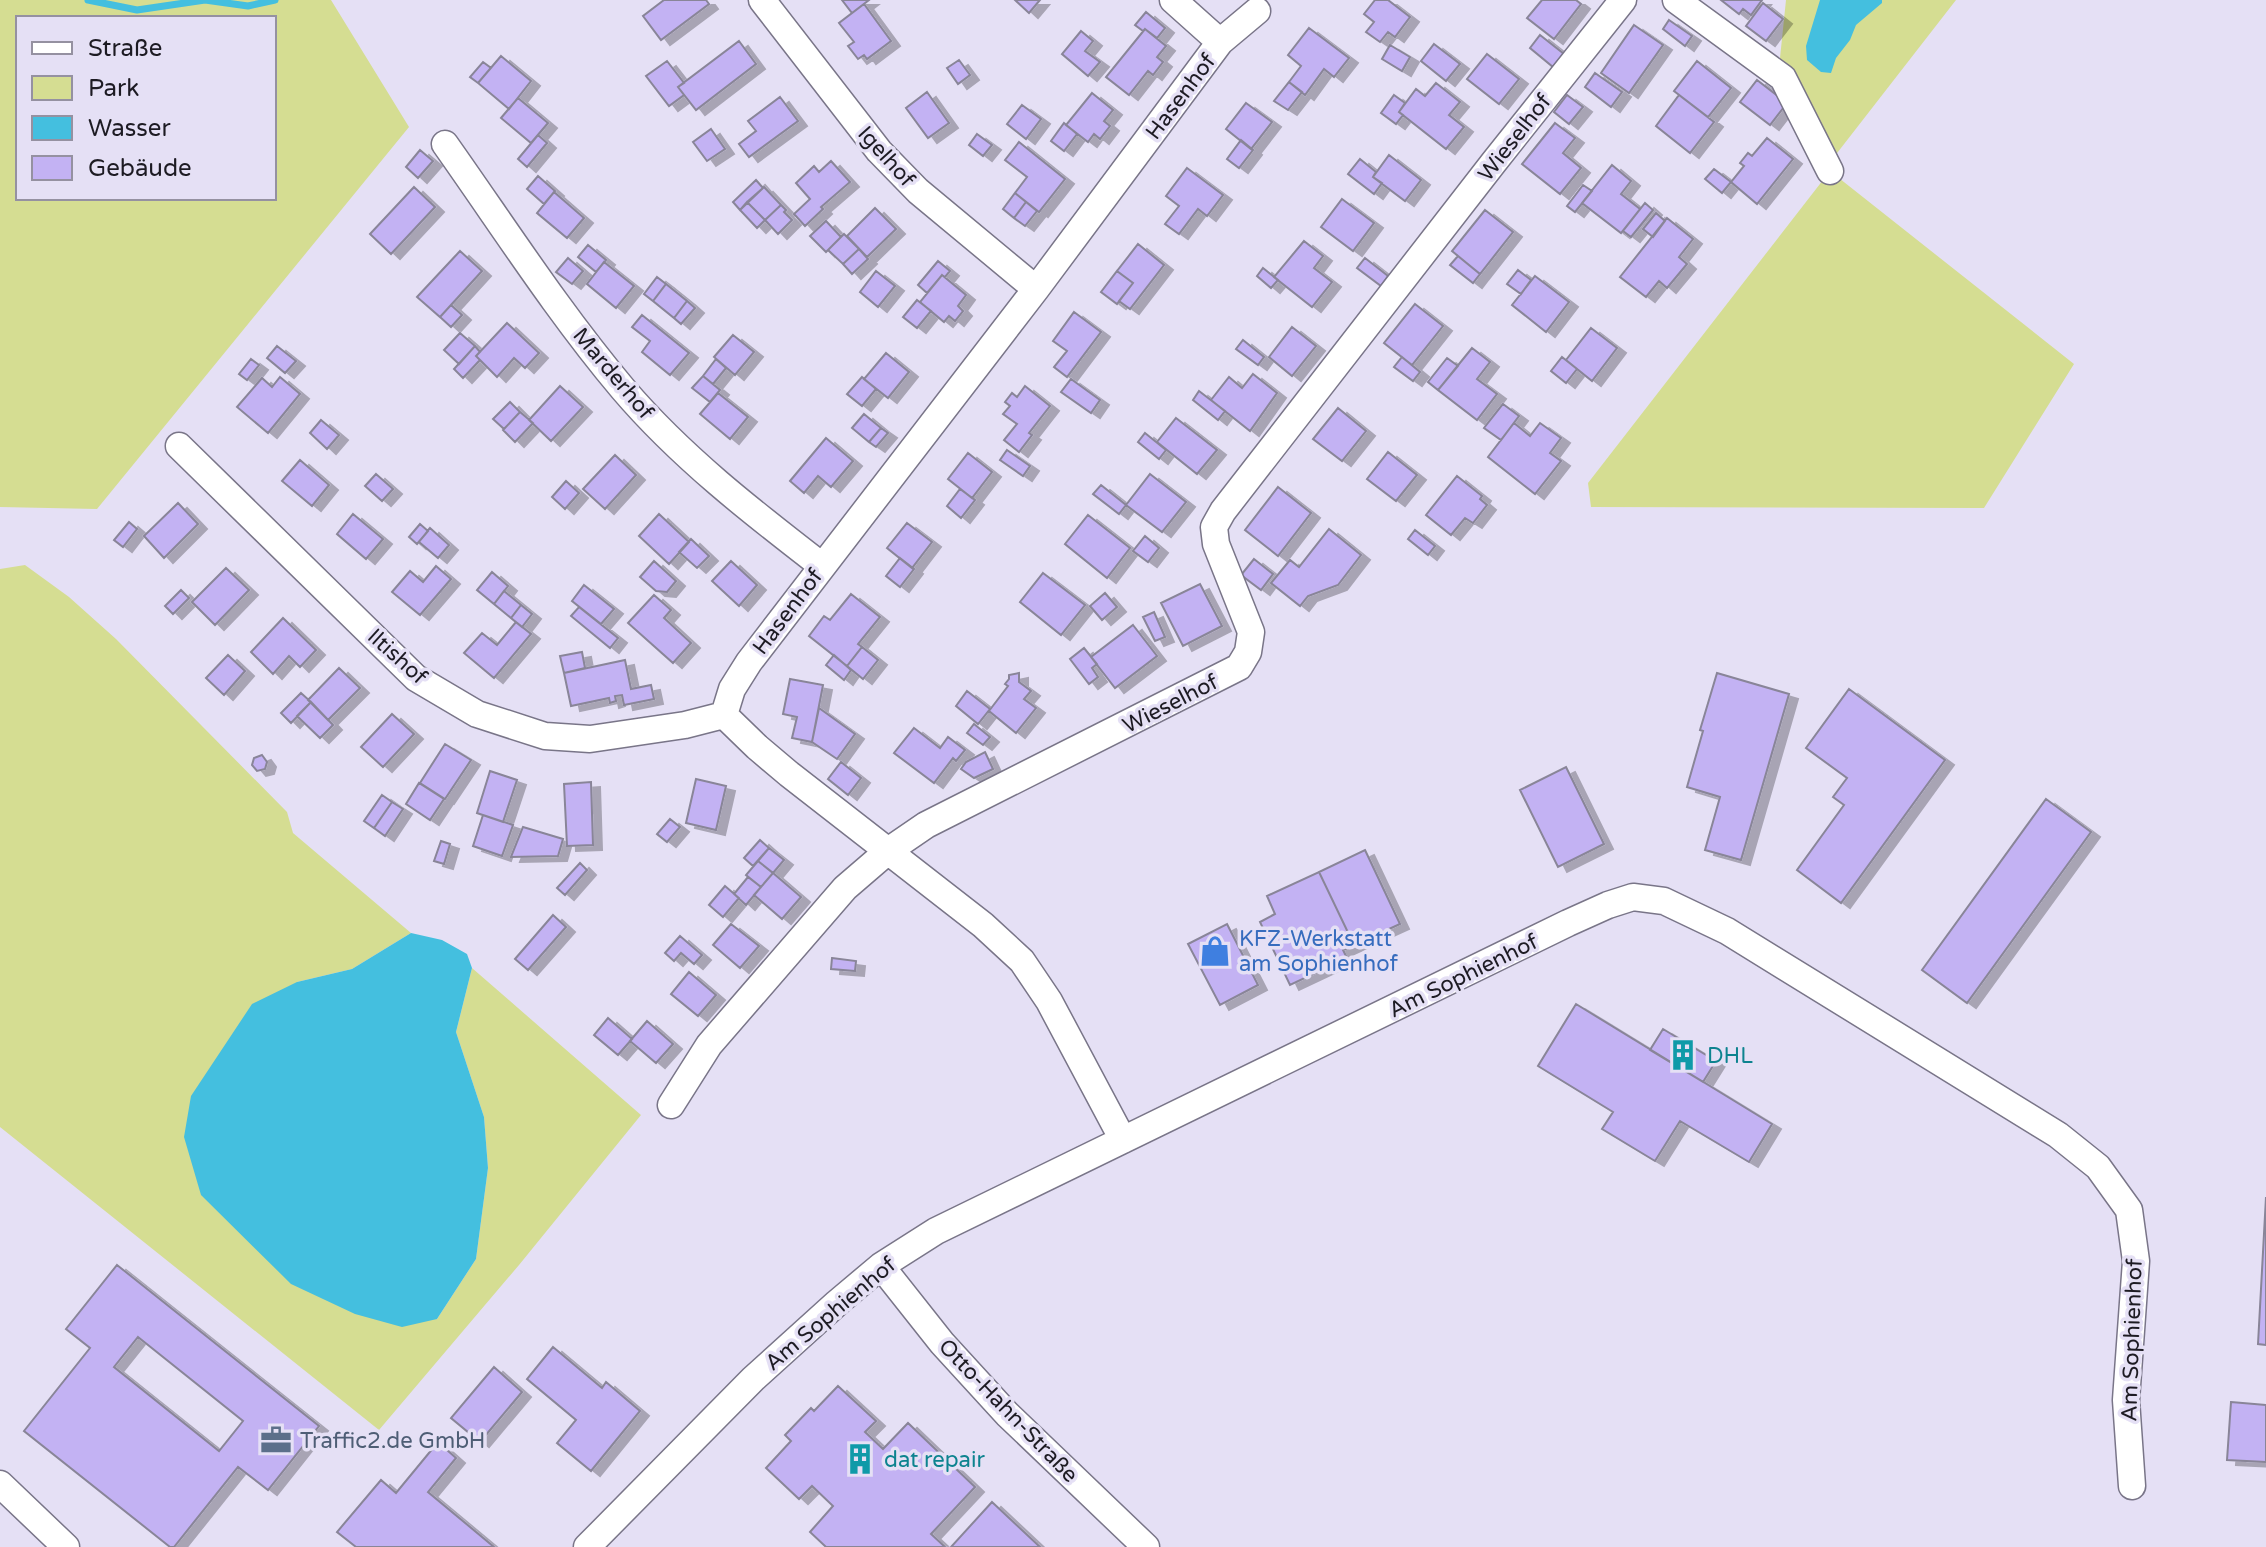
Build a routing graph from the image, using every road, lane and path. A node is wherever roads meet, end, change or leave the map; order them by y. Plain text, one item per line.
1 (762, 0) edge
2 (1173, 0) edge
3 (1623, 0) edge
4 (1676, 0) edge
5 (1257, 11) dead end
6 (1220, 42) junction
7 (445, 144) dead end
8 (1830, 171) dead end
9 (1036, 289) junction
10 (179, 446) dead end
11 (822, 566) junction
12 (724, 715) junction
13 (888, 851) junction
14 (671, 1105) dead end
15 (1123, 1140) junction
16 (881, 1266) junction
17 (0, 1484) edge
18 (2132, 1486) dead end
19 (66, 1547) edge
20 (587, 1547) edge
21 (1146, 1547) edge

1 - 9 street, Igelhof
2 - 6 street, Hasenhof
3 - 13 street, Wieselhof
4 - 8 street
5 - 6 street, Hasenhof
6 - 9 street, Hasenhof
7 - 11 street, Marderhof
9 - 11 street, Hasenhof
10 - 12 street, Iltishof
11 - 12 street, Hasenhof
12 - 13 street
13 - 14 street, Wieselhof
13 - 15 street
15 - 16 street, Am Sophienhof
15 - 18 street, Am Sophienhof
16 - 20 street, Am Sophienhof
16 - 21 street, Otto-Hahn-Straße
17 - 19 street

